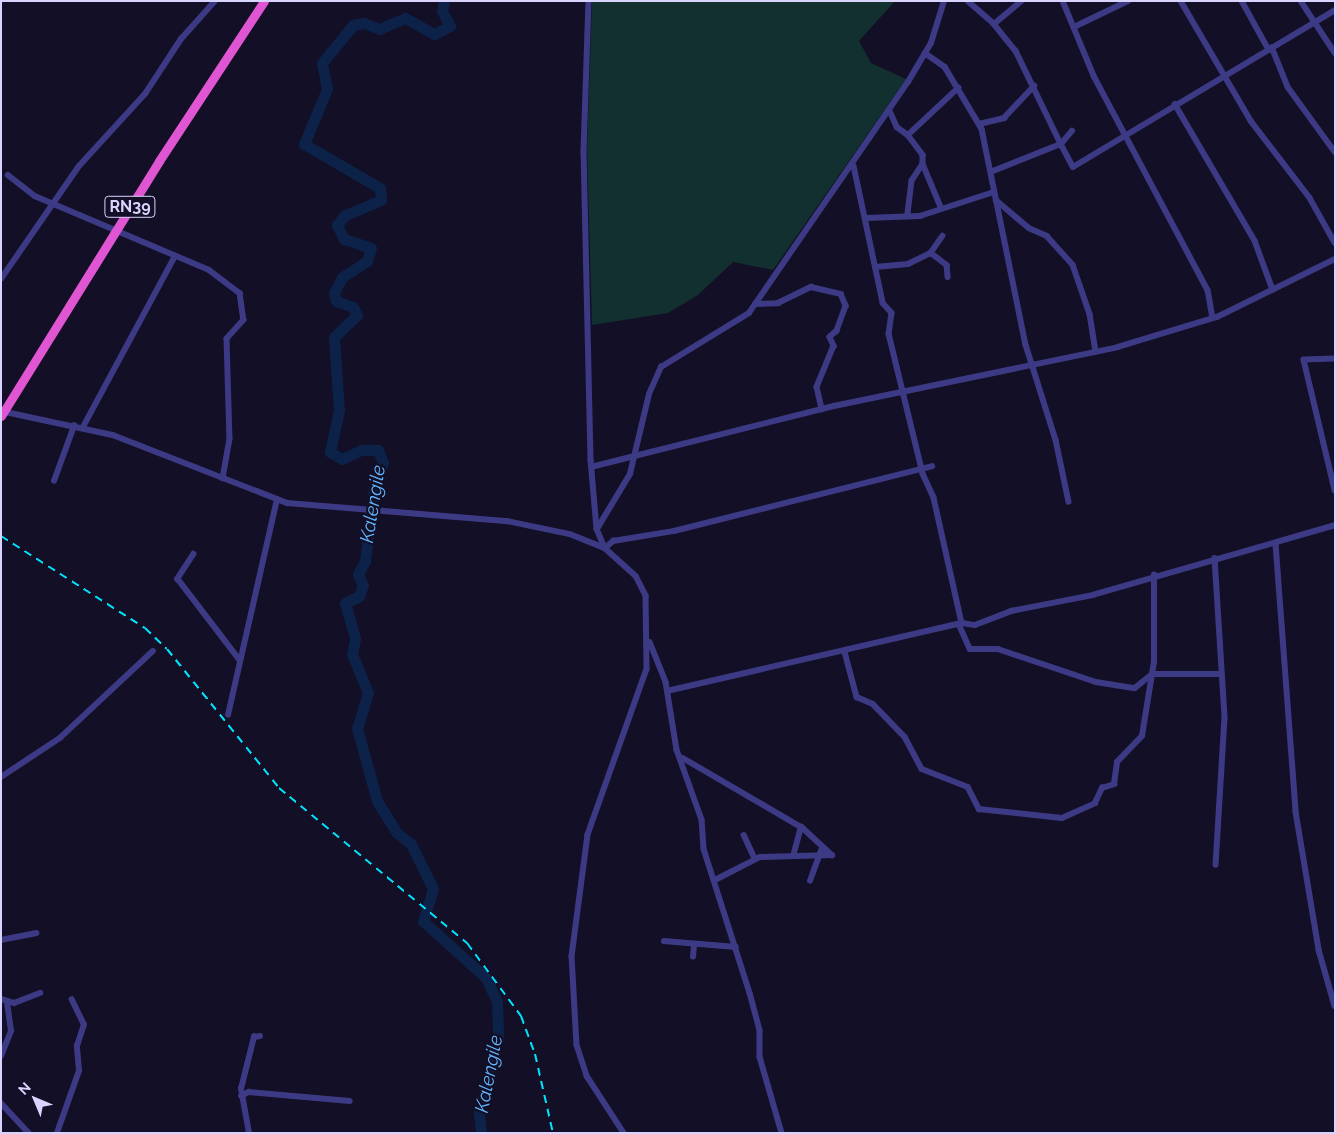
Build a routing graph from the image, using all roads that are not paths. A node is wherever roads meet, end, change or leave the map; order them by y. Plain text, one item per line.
1 (214, 1) edge
2 (264, 1) edge
3 (589, 1) edge
4 (944, 1) edge
5 (968, 1) edge
6 (1021, 1) edge
7 (1063, 1) edge
8 (1128, 1) edge
9 (1181, 1) edge
10 (1242, 1) edge
11 (1301, 1) edge
12 (1335, 10) edge
13 (1314, 23) junction
14 (994, 24) junction
15 (1074, 27) junction
16 (1271, 49) junction
17 (925, 53) junction
18 (1335, 53) edge
19 (1225, 74) junction
20 (1034, 86) junction
21 (958, 88) junction
22 (1175, 104) junction
23 (890, 111) junction
24 (979, 124) junction
25 (1072, 131) dead end
26 (908, 135) junction
27 (1125, 135) junction
28 (1062, 144) junction
29 (1335, 152) edge
30 (923, 164) junction
31 (854, 166) junction
32 (993, 171) junction
33 (8, 175) dead end
34 (994, 195) junction
35 (51, 205) junction
36 (941, 207) junction
37 (908, 214) junction
38 (866, 218) junction
39 (115, 231) junction
40 (943, 236) dead end
41 (1335, 242) edge
42 (932, 253) junction
43 (175, 256) junction
44 (1335, 259) edge
45 (875, 267) junction
46 (948, 277) dead end
47 (1, 280) edge
48 (1273, 290) junction
49 (755, 304) junction
50 (1213, 318) junction
51 (1096, 352) junction
52 (1335, 359) edge
53 (1032, 364) junction
54 (902, 390) junction
55 (822, 408) junction
56 (2, 413) edge
57 (74, 426) junction
58 (83, 427) junction
59 (635, 455) junction
60 (932, 466) dead end
61 (592, 467) junction
62 (922, 469) junction
63 (223, 478) junction
64 (54, 481) dead end
65 (1335, 490) edge
66 (277, 500) junction
67 (1069, 502) dead end
68 (1335, 525) edge
69 (596, 528) junction
70 (1276, 544) junction
71 (605, 548) junction
72 (194, 554) dead end
73 (1215, 558) junction
74 (1154, 575) junction
75 (960, 624) junction
76 (649, 642) junction
77 (153, 651) dead end
78 (845, 652) junction
79 (240, 660) junction
80 (1152, 674) junction
81 (1220, 674) junction
82 (667, 691) junction
83 (228, 715) dead end
84 (683, 758) junction
85 (1, 777) edge
86 (801, 827) junction
87 (744, 835) dead end
88 (823, 844) junction
89 (786, 853) junction
90 (820, 853) junction
91 (755, 859) junction
92 (1216, 865) dead end
93 (717, 879) junction
94 (810, 881) dead end
95 (36, 933) dead end
96 (1, 940) edge
97 (664, 941) dead end
98 (694, 946) junction
99 (736, 947) junction
100 (693, 958) dead end
101 (40, 993) dead end
102 (4, 1000) edge
103 (72, 1000) dead end
104 (1335, 1006) edge
105 (260, 1036) dead end
106 (1, 1056) edge
107 (241, 1096) junction
108 (350, 1101) dead end
109 (1, 1103) edge
110 (29, 1133) edge
111 (57, 1133) edge
112 (249, 1133) edge
113 (624, 1133) edge
114 (782, 1133) edge

1 - 35 street
2 - 39 highway, RN39
3 - 61 street
4 - 17 street
5 - 14 street
6 - 14 street
7 - 15 street
8 - 15 street
9 - 19 street
10 - 16 street
11 - 13 street
12 - 13 street
13 - 16 street
13 - 18 street
14 - 20 street
15 - 27 street
16 - 19 street
16 - 29 street
17 - 21 street
17 - 23 street
19 - 22 street
19 - 41 street
20 - 24 street
20 - 28 street
21 - 24 street
21 - 26 street
22 - 27 street
22 - 48 street
23 - 26 street
23 - 31 street
24 - 32 street
25 - 28 street
26 - 30 street
27 - 28 street
27 - 50 street
28 - 32 street
30 - 36 street
30 - 37 street
31 - 38 street
31 - 49 street
32 - 34 street
33 - 35 street
34 - 36 street
34 - 51 street
34 - 53 street
35 - 39 street
35 - 47 street
36 - 37 street
37 - 38 street
38 - 45 street
39 - 43 street
39 - 56 highway, RN39
40 - 42 street
42 - 45 street
42 - 46 street
43 - 58 street
43 - 63 street
44 - 48 street
45 - 54 street
48 - 50 street
49 - 55 street
49 - 59 street
50 - 51 street
51 - 53 street
52 - 65 street
53 - 54 street
53 - 67 street
54 - 55 street
54 - 62 street
55 - 59 street
56 - 57 street
57 - 58 street
57 - 64 street
58 - 63 street
59 - 61 street
59 - 69 street
60 - 62 street
61 - 69 street
62 - 71 street
62 - 75 street
63 - 66 street
66 - 71 street
66 - 79 street
68 - 70 street
69 - 71 street
70 - 73 street
70 - 104 street
71 - 76 street
72 - 79 street
73 - 74 street
73 - 81 street
74 - 75 street
74 - 80 street
75 - 78 street
75 - 80 street
76 - 82 street
76 - 113 street
77 - 85 street
78 - 80 street
78 - 82 street
79 - 83 street
80 - 81 street
81 - 92 street
82 - 84 street
84 - 86 street
84 - 93 street
86 - 88 street
86 - 89 street
87 - 91 street
88 - 90 street
88 - 90 street
89 - 90 street
89 - 91 street
90 - 94 street
91 - 93 street
93 - 99 street
95 - 96 street
97 - 98 street
98 - 99 street
98 - 100 street
99 - 114 street
101 - 102 street
102 - 106 street
103 - 111 street
105 - 107 street
107 - 108 street
107 - 112 street
109 - 110 street

